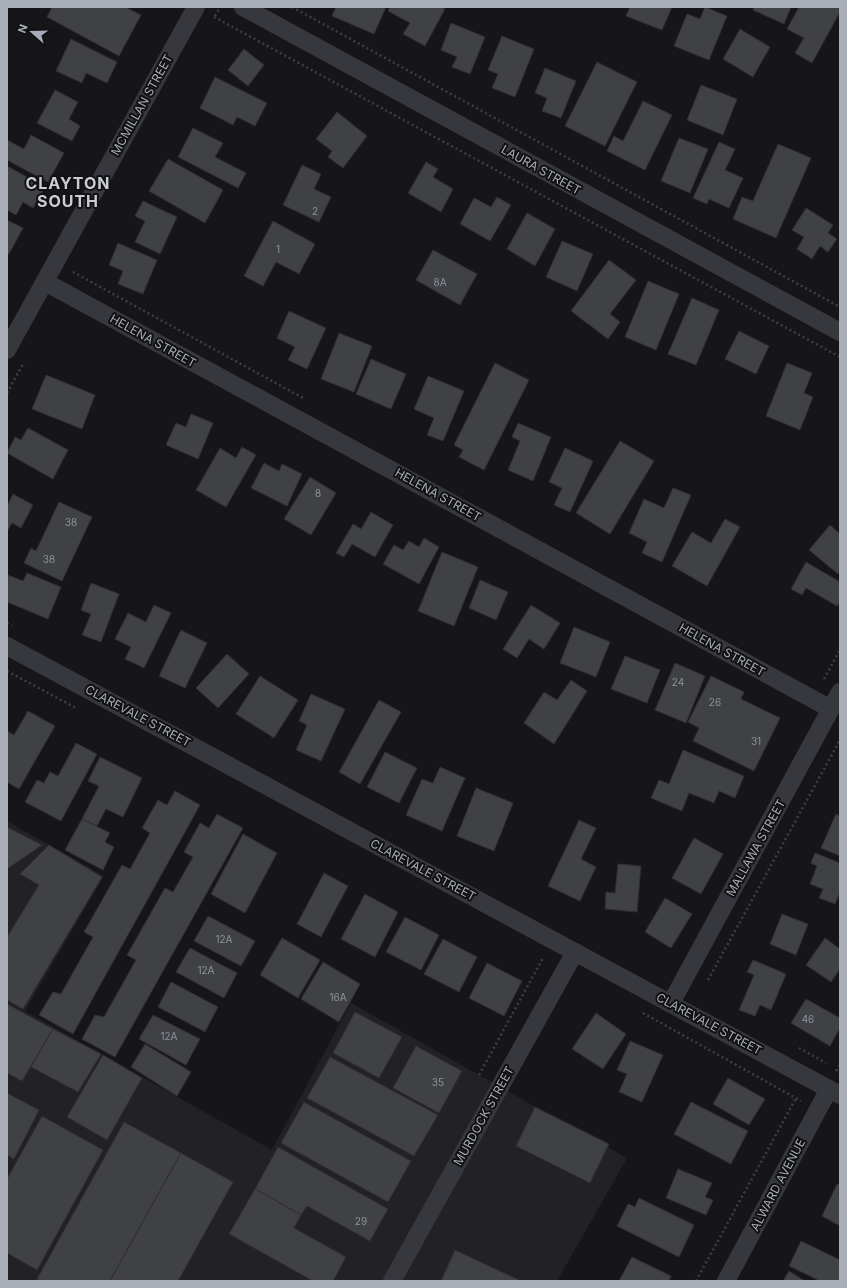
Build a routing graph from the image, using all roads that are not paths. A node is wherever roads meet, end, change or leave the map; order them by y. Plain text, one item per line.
1 (196, 7) edge
2 (243, 7) edge
3 (45, 282) junction
4 (840, 332) edge
5 (7, 350) edge
6 (7, 646) edge
7 (840, 692) edge
8 (831, 709) junction
9 (575, 952) junction
10 (671, 1004) junction
11 (834, 1092) edge
12 (392, 1281) edge
13 (726, 1281) edge

1 - 3 street, MCMILLAN STREET
2 - 4 street, LAURA STREET
3 - 5 street, MCMILLAN STREET
3 - 8 street, HELENA STREET
6 - 9 street, CLAREVALE STREET
7 - 8 street, MALLAWA STREET
8 - 10 street, MALLAWA STREET
9 - 10 street, CLAREVALE STREET
9 - 12 street, MURDOCK STREET
10 - 11 street, CLAREVALE STREET
11 - 13 street, ALWARD AVENUE

